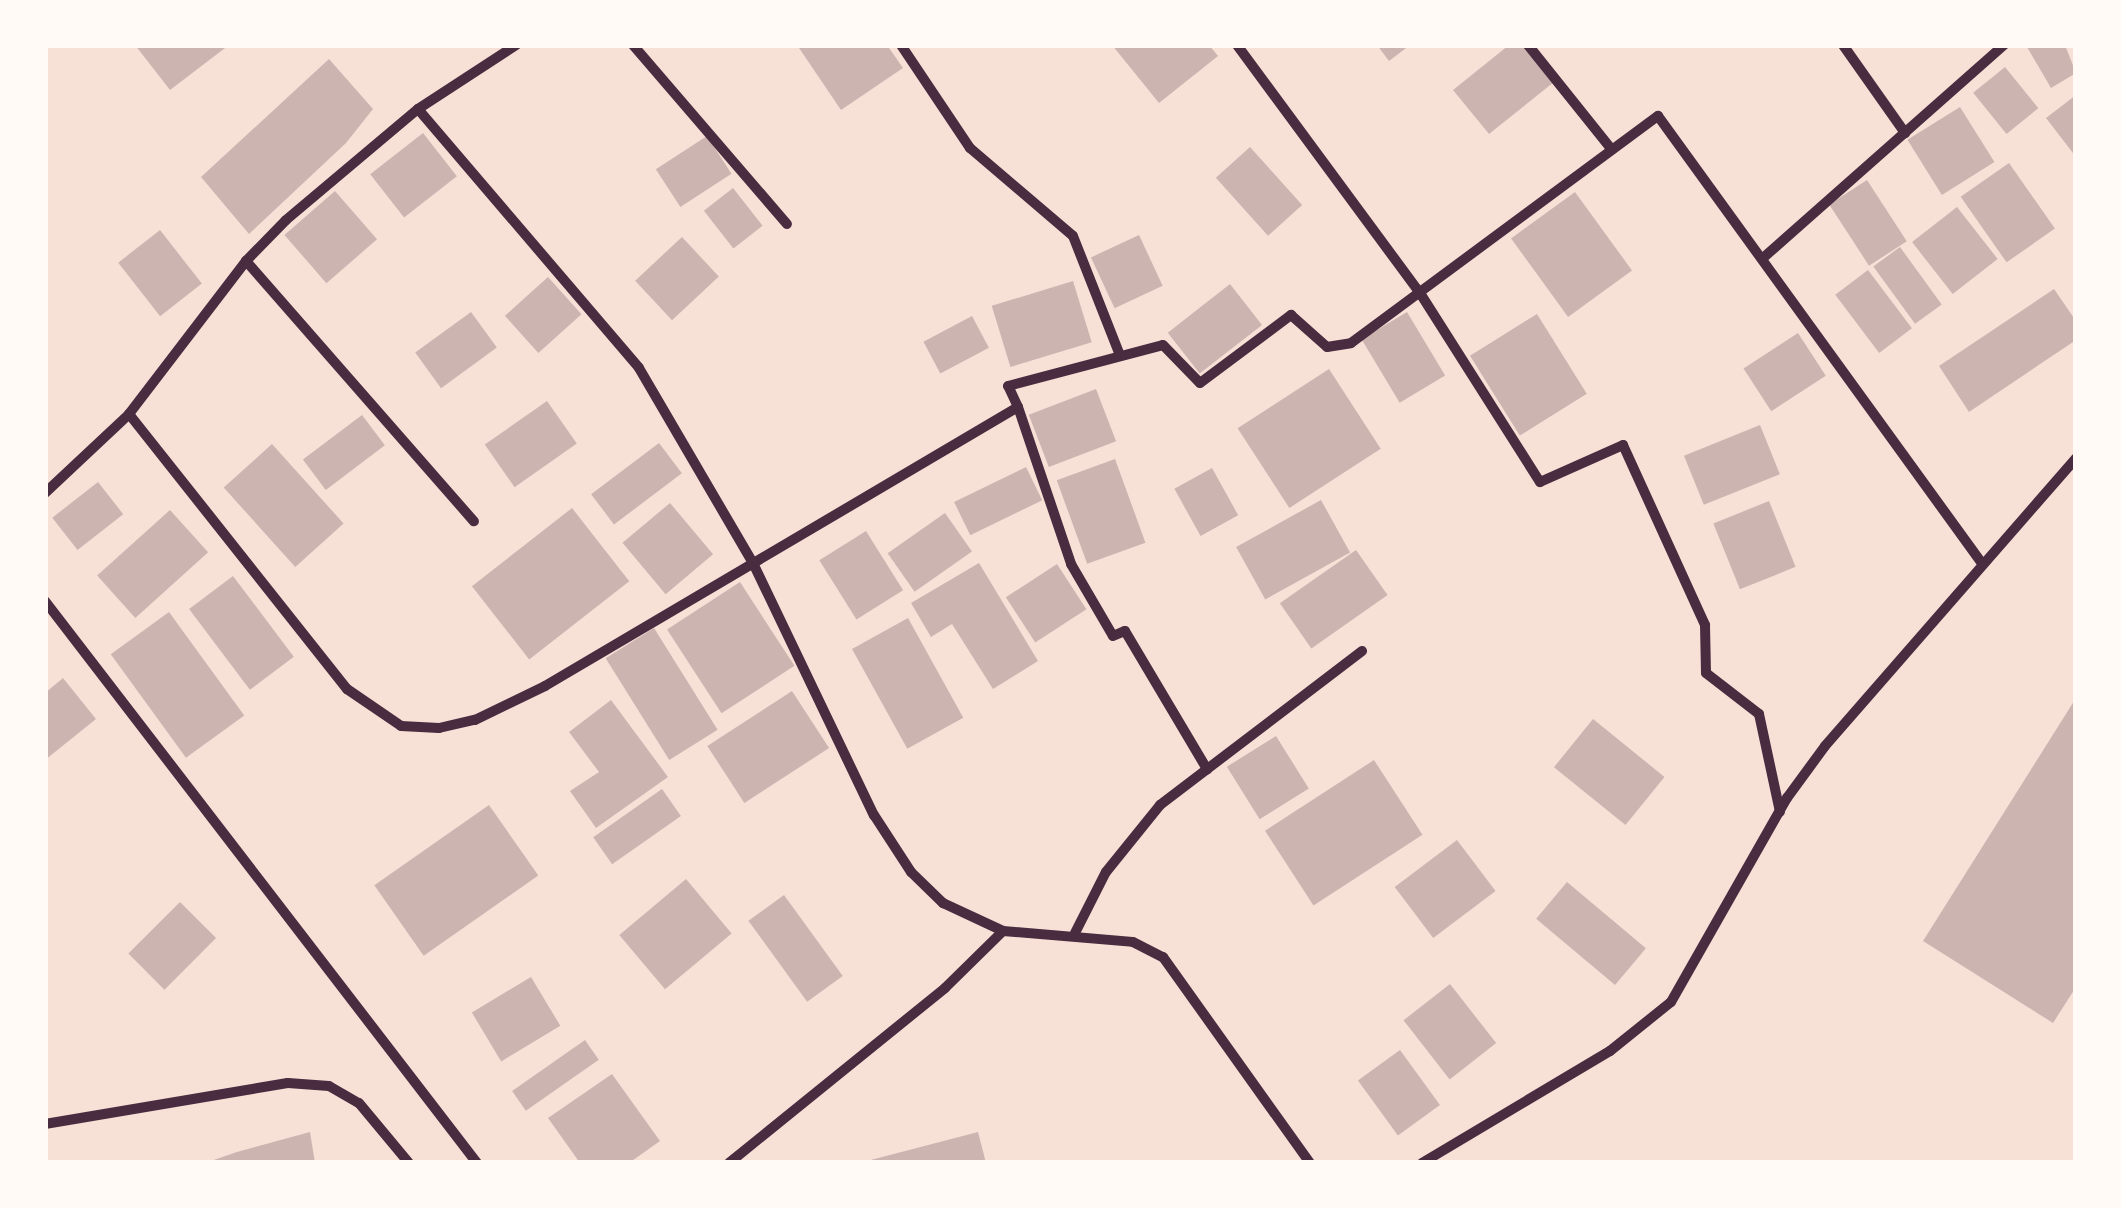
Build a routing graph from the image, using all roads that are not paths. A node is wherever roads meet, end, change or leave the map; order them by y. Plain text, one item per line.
1 (516, 45) edge
2 (633, 45) edge
3 (901, 45) edge
4 (1236, 45) edge
5 (1528, 45) edge
6 (1843, 45) edge
7 (2004, 45) edge
8 (418, 108) junction
9 (1905, 133) junction
10 (1612, 150) junction
11 (787, 224) dead end
12 (1763, 258) junction
13 (246, 261) junction
14 (1420, 293) junction
15 (1120, 353) junction
16 (1018, 407) junction
17 (130, 414) junction
18 (2076, 458) edge
19 (45, 493) edge
20 (474, 521) dead end
21 (1981, 562) junction
22 (754, 563) junction
23 (45, 601) edge
24 (1362, 650) dead end
25 (1207, 769) junction
26 (1780, 812) junction
27 (1002, 931) junction
28 (1075, 933) junction
29 (45, 1124) edge
30 (408, 1163) edge
31 (476, 1163) edge
32 (729, 1163) edge
33 (1310, 1163) edge
34 (1422, 1163) edge

1 - 8 street
2 - 11 street
3 - 15 street
4 - 14 street
5 - 10 street
6 - 9 street
7 - 9 street
8 - 13 street
8 - 22 street
9 - 12 street
10 - 12 street
10 - 14 street
12 - 21 street
13 - 17 street
13 - 20 street
14 - 15 street
14 - 26 street
15 - 16 street
16 - 22 street
16 - 25 street
17 - 19 street
17 - 22 street
18 - 21 street
21 - 26 street
22 - 27 street
23 - 31 street
24 - 25 street
25 - 28 street
26 - 34 street
27 - 28 street
27 - 32 street
28 - 33 street
29 - 30 street

